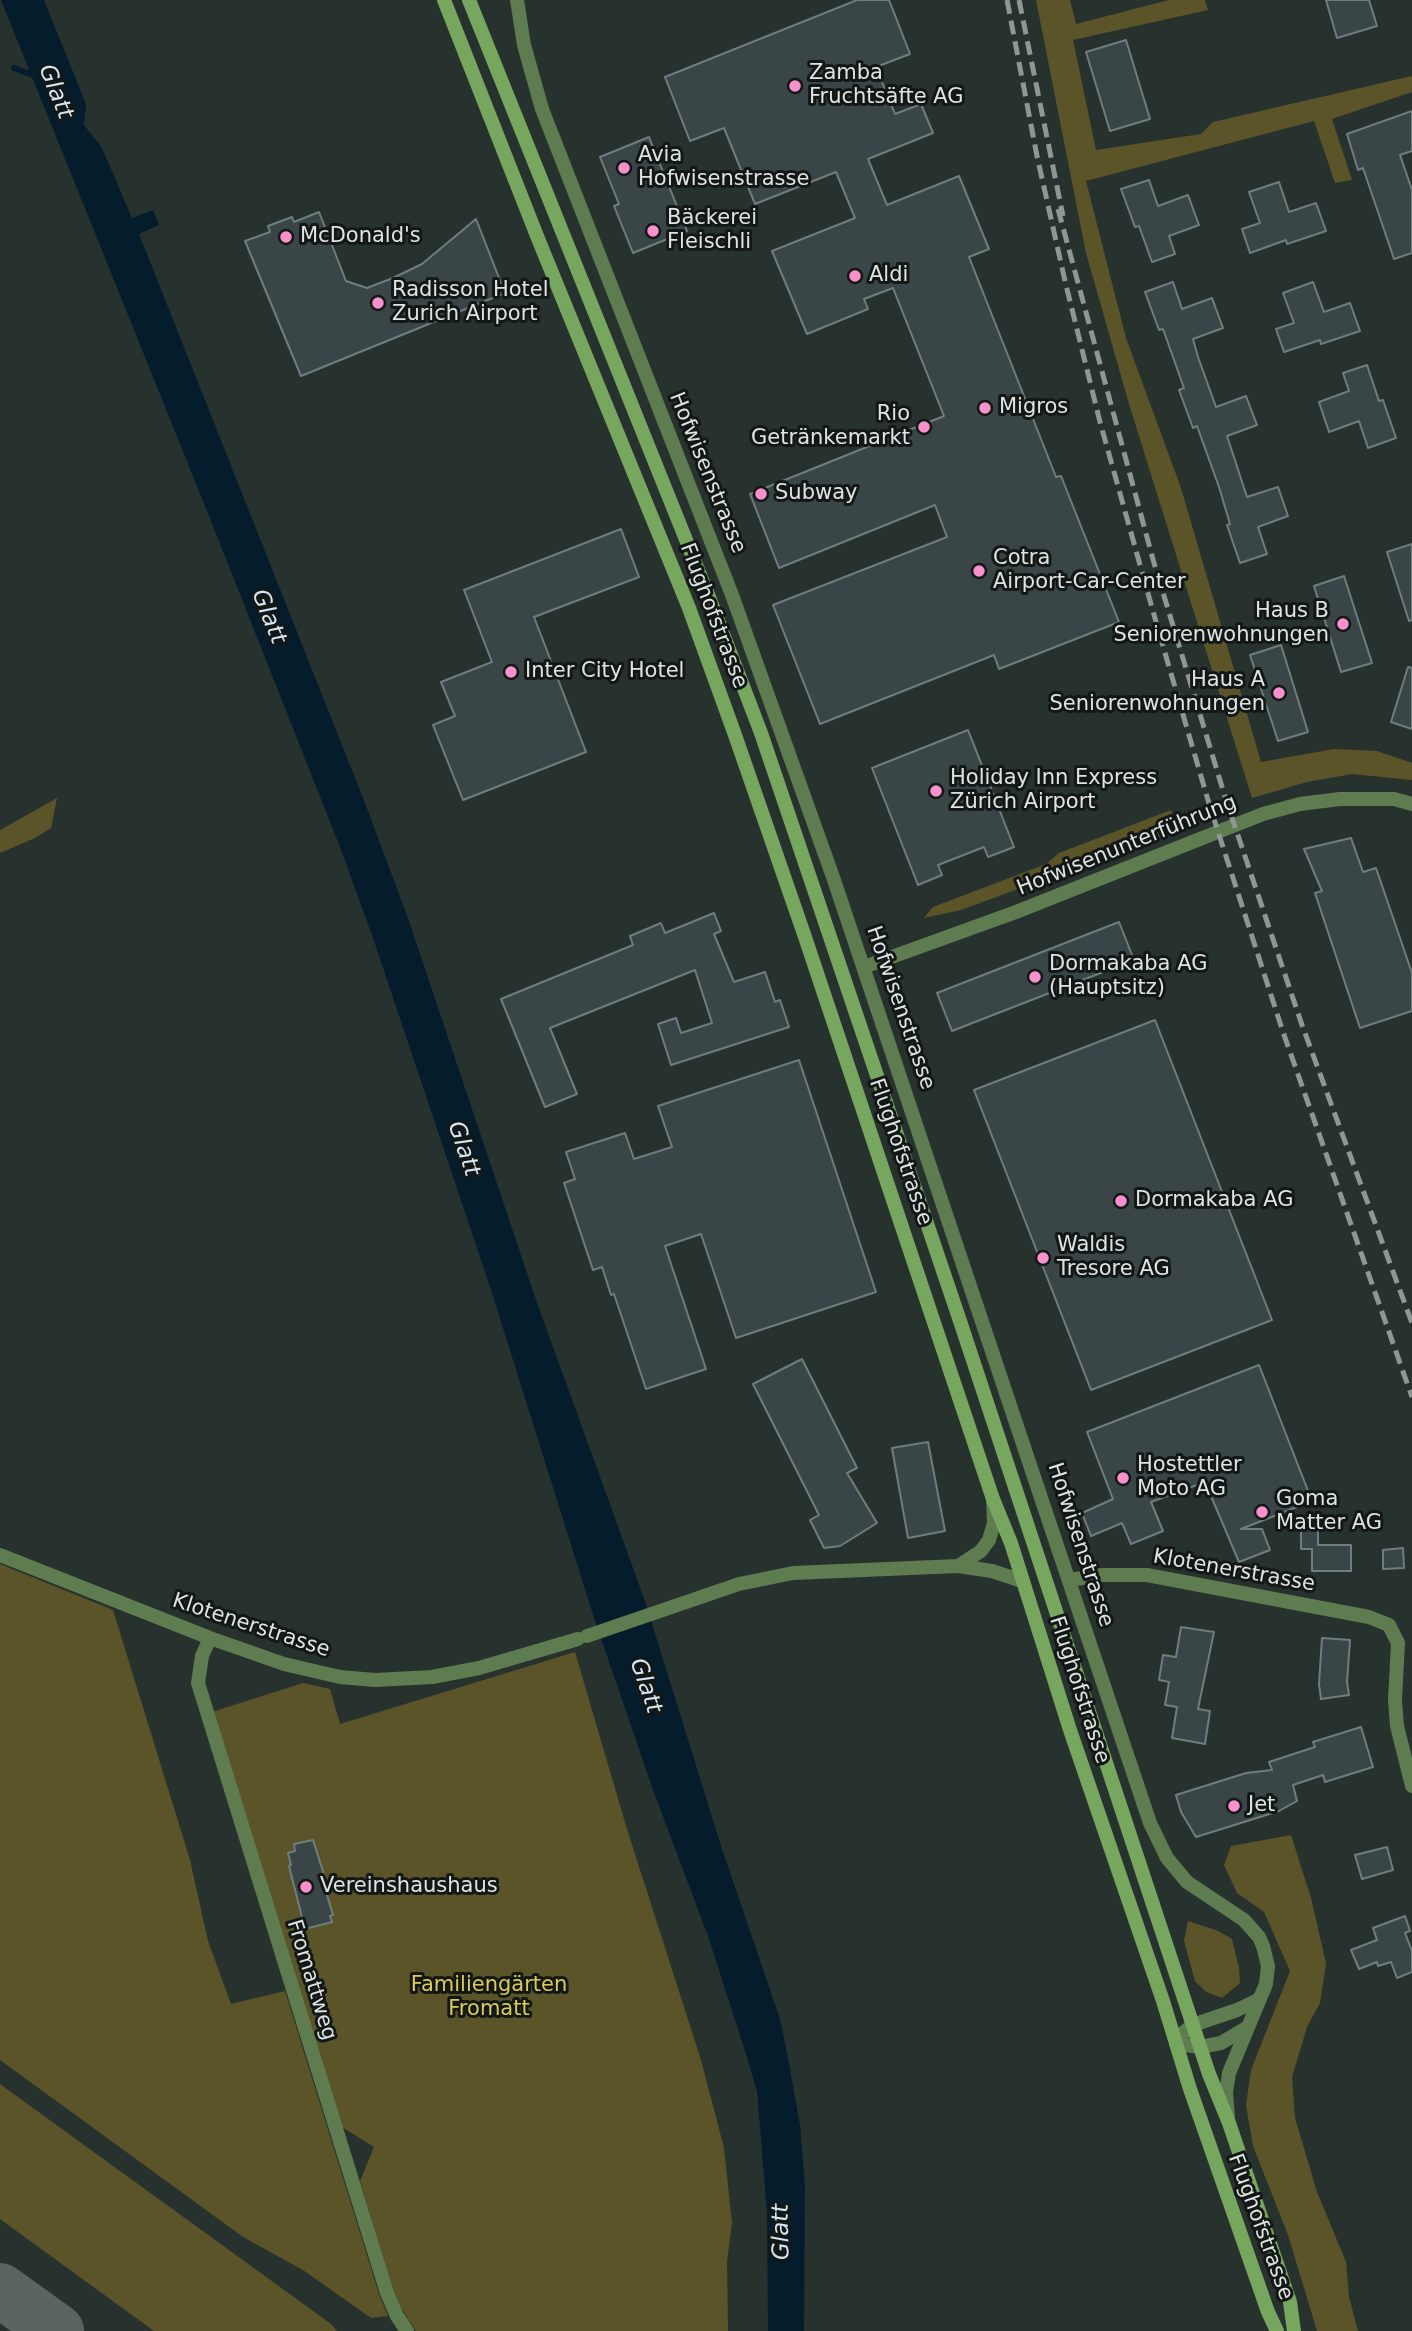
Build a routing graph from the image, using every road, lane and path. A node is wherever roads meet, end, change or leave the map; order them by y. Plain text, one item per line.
1 (444, 0) edge
2 (469, 0) edge
3 (517, 0) edge
4 (1412, 804) edge
5 (864, 967) junction
6 (993, 1499) junction
7 (0, 1555) edge
8 (958, 1566) junction
9 (1069, 1580) junction
10 (1022, 1581) junction
11 (210, 1638) junction
12 (1412, 1786) edge
13 (1259, 1998) junction
14 (1193, 2025) junction
15 (1249, 2026) junction
16 (1176, 2044) junction
17 (1200, 2047) junction
18 (1230, 2123) junction
19 (407, 2331) edge
20 (1277, 2331) edge
21 (1294, 2331) edge

1 - 6 main road, Flughofstrasse
2 - 14 main road, Flughofstrasse
3 - 5 street, Hofwisenstrasse
4 - 5 street, Hofwisenunterführung
5 - 9 street, Hofwisenstrasse
6 - 8 street
6 - 10 main road, Flughofstrasse
7 - 11 street, Klotenerstrasse
8 - 10 street, Klotenerstrasse
8 - 11 street, Klotenerstrasse
9 - 12 street, Klotenerstrasse
9 - 13 street, Hofwisenstrasse
10 - 16 main road, Flughofstrasse
11 - 19 street, Fromattweg
13 - 14 street
13 - 15 street, Hofwisenstrasse
14 - 16 street
14 - 17 main road, Flughofstrasse
15 - 17 street
15 - 18 street, Hofwisenstrasse
16 - 17 street
16 - 20 main road, Flughofstrasse
17 - 18 main road, Flughofstrasse
18 - 21 main road, Flughofstrasse

